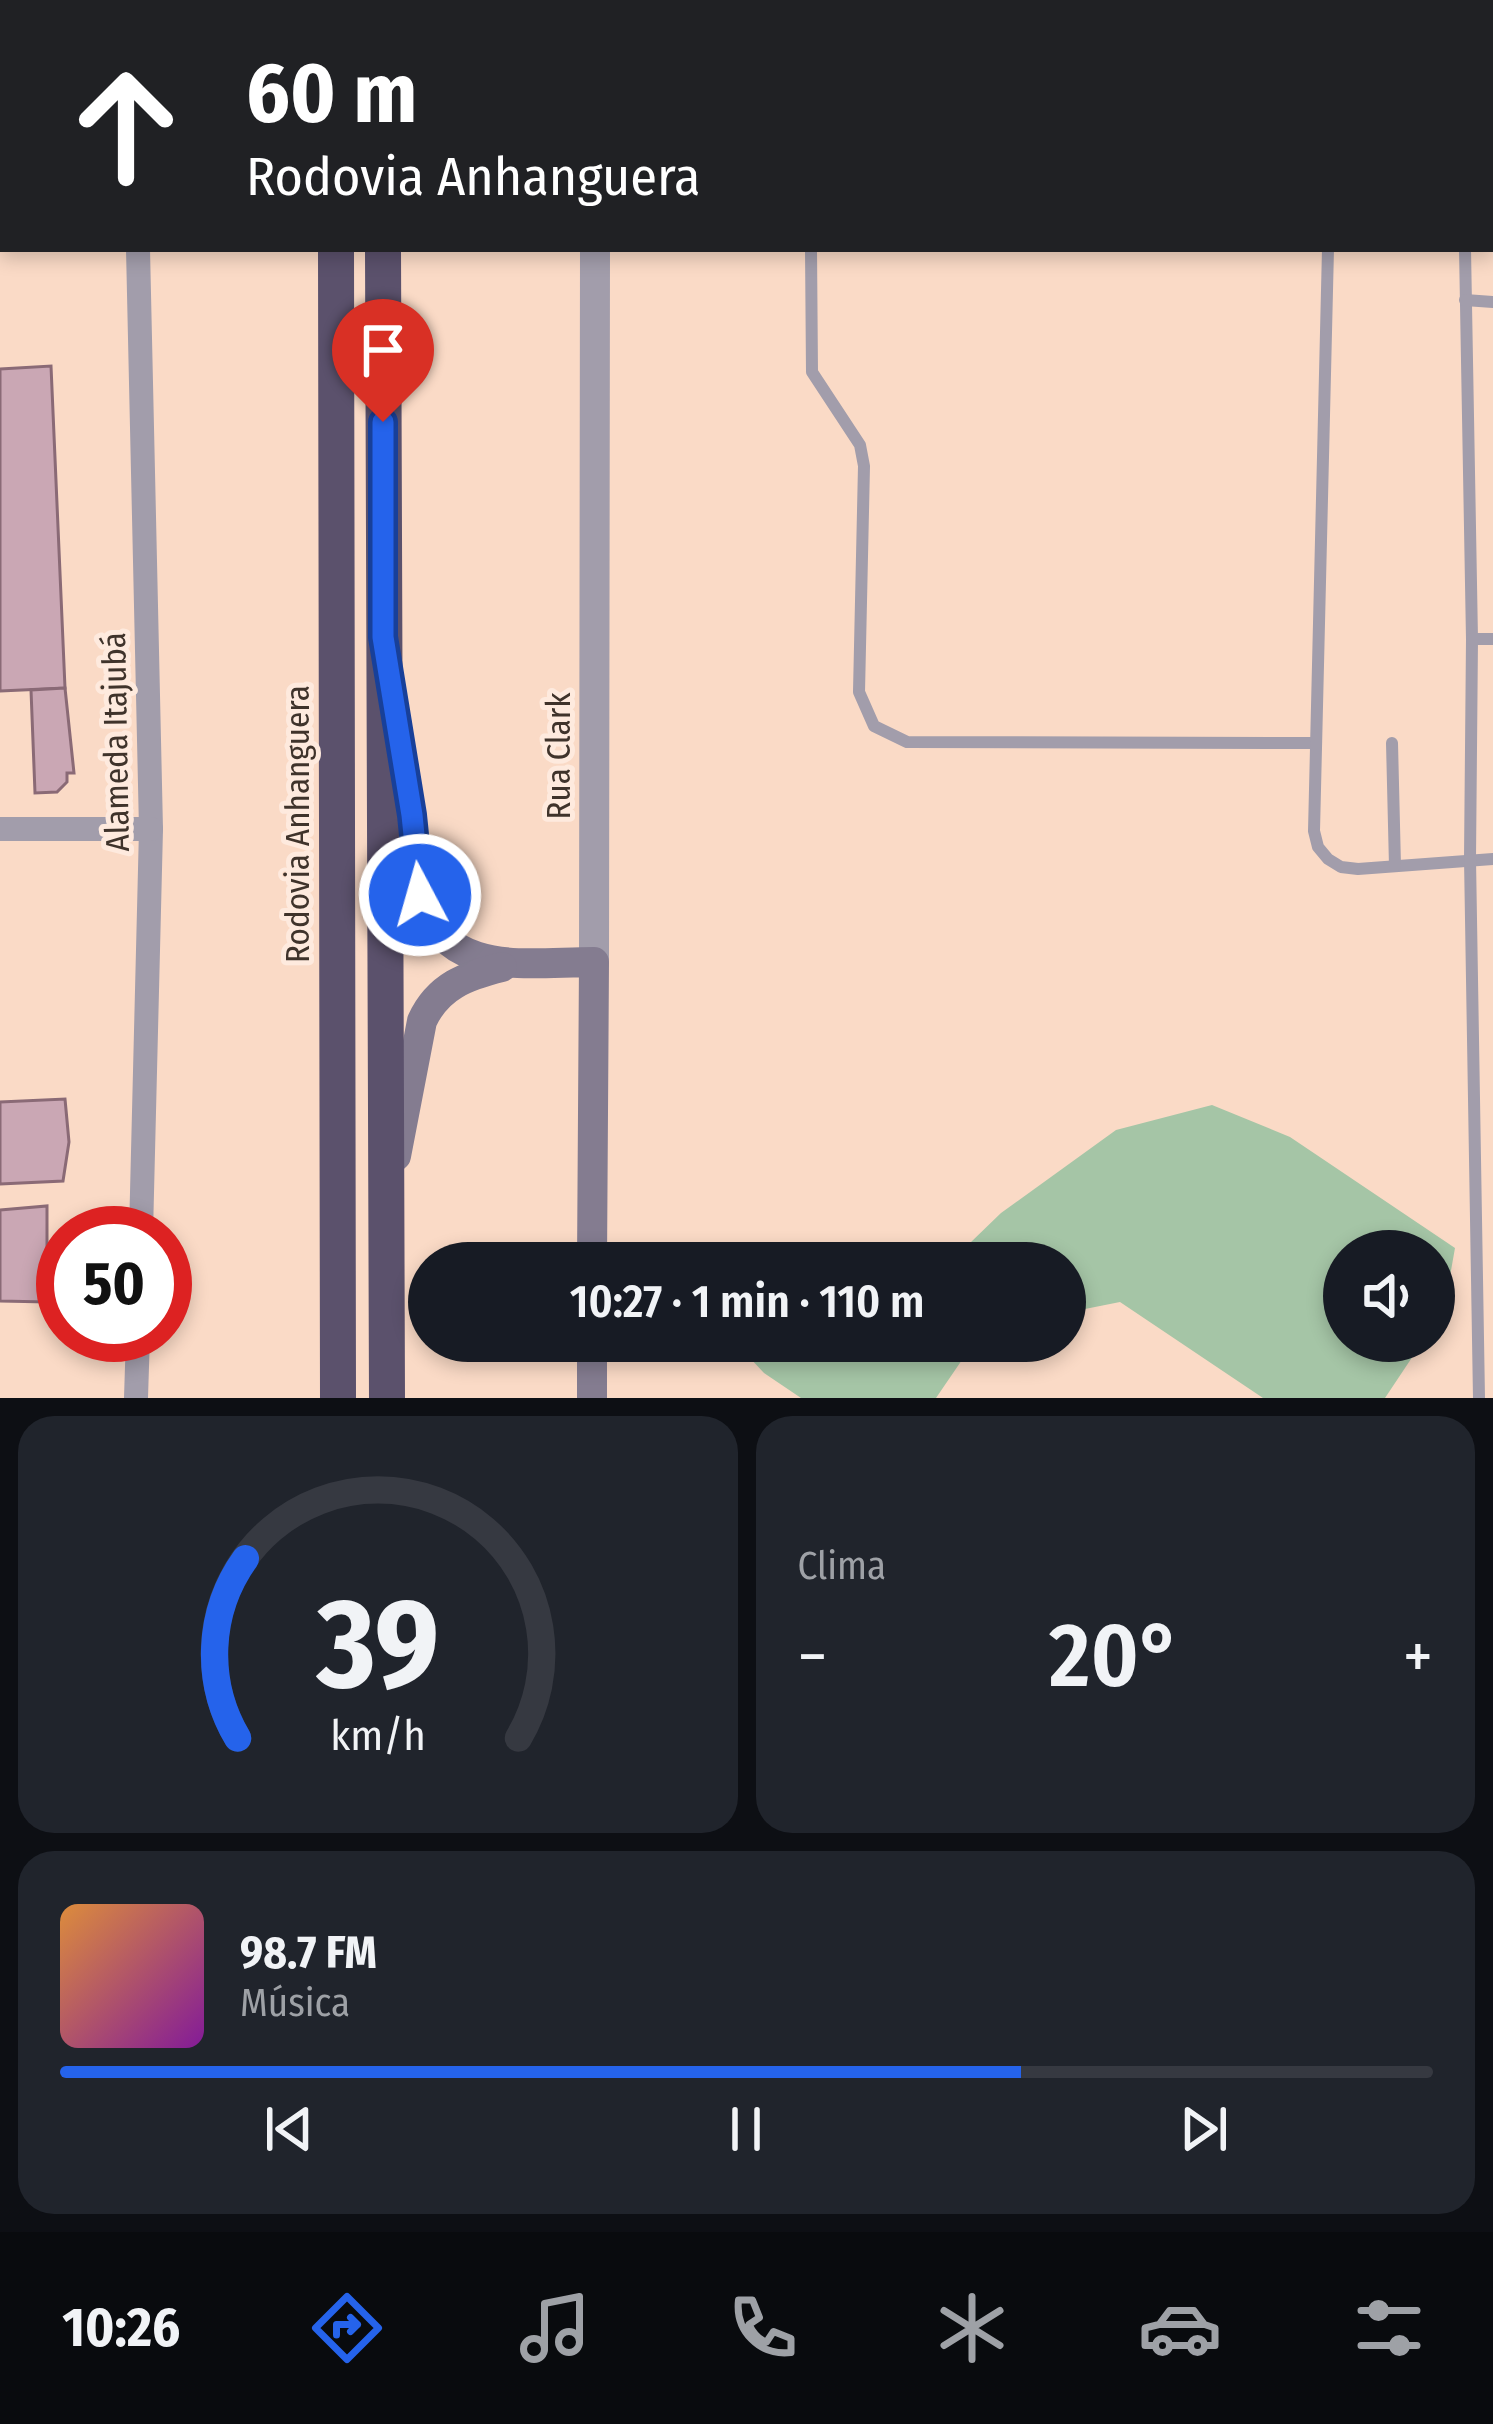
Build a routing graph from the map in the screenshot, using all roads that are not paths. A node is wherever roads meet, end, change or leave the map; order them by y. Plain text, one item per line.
1 (138, 252) edge
2 (336, 252) edge
3 (383, 252) edge
4 (595, 252) edge
5 (811, 252) edge
6 (1328, 252) edge
7 (1465, 252) edge
8 (1465, 300) junction
9 (1493, 302) edge
10 (383, 637) junction
11 (1472, 639) junction
12 (1493, 639) edge
13 (1392, 742) dead end
14 (1316, 743) junction
15 (0, 829) edge
16 (151, 830) junction
17 (1493, 859) edge
18 (1470, 860) junction
19 (1395, 866) junction
20 (521, 962) junction
21 (594, 962) junction
22 (142, 1206) edge
23 (386, 1209) junction
24 (592, 1242) edge
25 (137, 1362) edge
26 (592, 1362) edge
27 (136, 1398) edge
28 (338, 1398) edge
29 (387, 1398) edge
30 (592, 1398) edge
31 (1478, 1398) edge

1 - 16 street, Alameda Itajubá
2 - 28 highway, Rodovia Anhanguera
3 - 10 highway
4 - 21 street, Rua Clark
5 - 14 lane
6 - 14 lane
7 - 8 lane
8 - 9 lane
8 - 11 lane
10 - 20 main road
10 - 23 highway
11 - 12 lane
11 - 18 lane
13 - 19 lane
14 - 19 lane
15 - 16 street
16 - 22 street, Alameda Itajubá
17 - 18 lane
18 - 19 lane
18 - 31 lane
20 - 21 main road
20 - 23 main road
21 - 24 main road, Rua Clark
23 - 29 highway
25 - 27 street
26 - 30 main road

